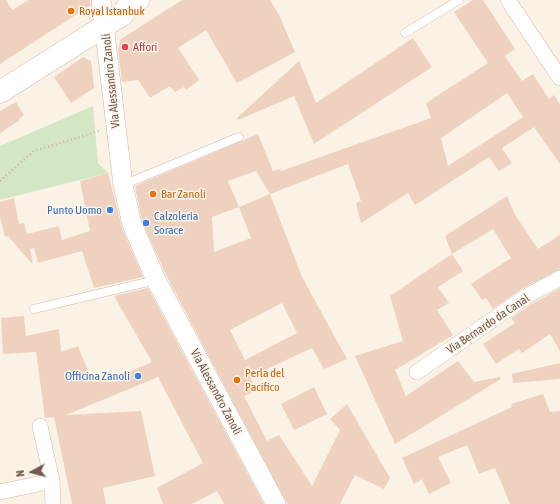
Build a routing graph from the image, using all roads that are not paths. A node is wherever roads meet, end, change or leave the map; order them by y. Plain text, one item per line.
1 (101, 0) edge
2 (138, 0) edge
3 (459, 0) edge
4 (508, 0) edge
5 (105, 25) junction
6 (405, 33) dead end
7 (560, 78) edge
8 (0, 92) edge
9 (239, 137) dead end
10 (123, 185) junction
11 (560, 278) edge
12 (156, 280) junction
13 (34, 309) dead end
14 (417, 372) dead end
15 (40, 426) dead end
16 (52, 481) junction
17 (0, 492) edge
18 (53, 504) edge
19 (276, 504) edge

1 - 5 street, Via Alessandro Zanoli
2 - 5 main road
3 - 6 lane
4 - 7 street
5 - 8 main road
5 - 10 street, Via Alessandro Zanoli
9 - 10 lane
10 - 12 street, Via Alessandro Zanoli
11 - 14 street, Via Bernardo da Canal
12 - 13 lane
12 - 19 street, Via Alessandro Zanoli
15 - 16 street
16 - 17 street
16 - 18 street

